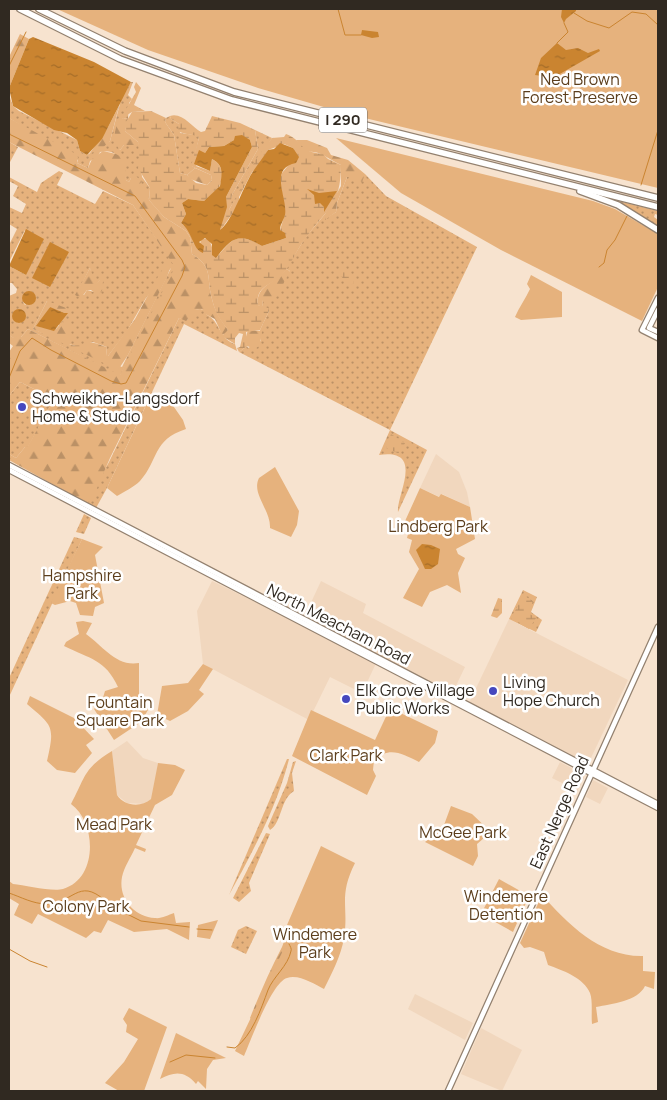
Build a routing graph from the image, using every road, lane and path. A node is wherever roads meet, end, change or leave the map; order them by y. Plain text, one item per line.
1 (20, 9) edge
2 (39, 9) edge
3 (564, 184) junction
4 (658, 198) edge
5 (658, 207) edge
6 (658, 230) edge
7 (658, 298) edge
8 (658, 310) edge
9 (658, 332) edge
10 (658, 338) edge
11 (9, 465) edge
12 (9, 470) edge
13 (658, 627) edge
14 (598, 757) junction
15 (583, 765) junction
16 (591, 772) junction
17 (658, 804) edge
18 (658, 808) edge
19 (448, 1091) edge

1 - 3 highway, I 290
2 - 4 highway, I 290
3 - 5 highway, I 290
3 - 6 highway
7 - 10 main road
8 - 9 main road
11 - 15 main road, North Meacham Road
12 - 16 main road, North Meacham Road
13 - 14 main road, East Nerge Road
14 - 15 main road
14 - 16 main road, East Nerge Road
15 - 16 main road, North Meacham Road
16 - 17 main road, North Meacham Road
16 - 18 main road, North Meacham Road
16 - 19 main road, East Nerge Road

